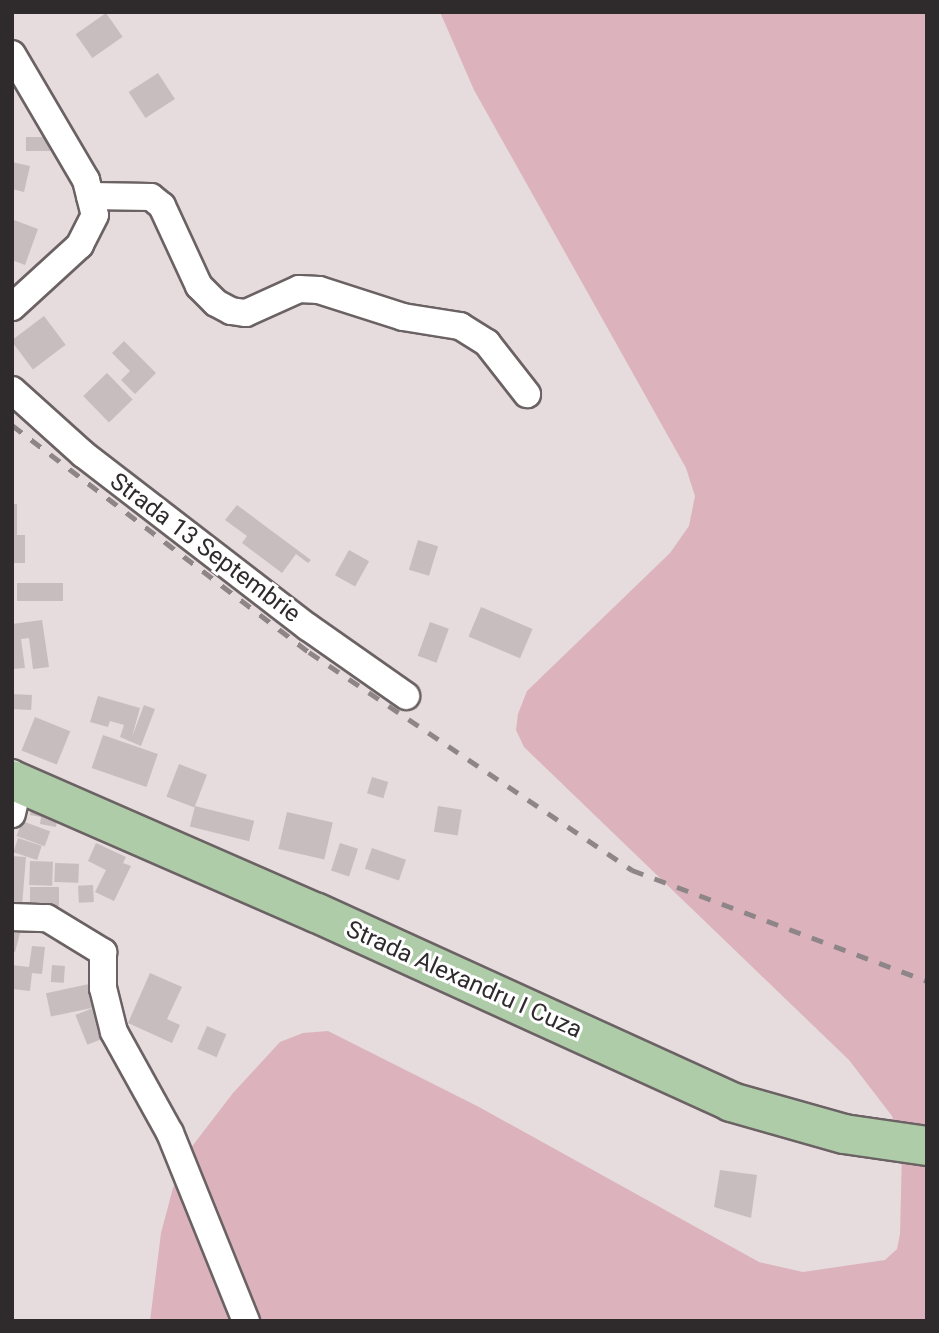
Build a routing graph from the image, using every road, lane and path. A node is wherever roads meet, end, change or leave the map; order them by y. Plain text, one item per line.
1 (12, 54) edge
2 (90, 196) junction
3 (12, 307) edge
4 (12, 390) edge
5 (527, 394) dead end
6 (405, 696) dead end
7 (14, 787) edge
8 (12, 917) edge
9 (927, 1146) edge
10 (246, 1321) edge

1 - 2 street
2 - 3 street
2 - 5 street
4 - 6 street, Strada 13 Septembrie
7 - 9 main road, Strada Alexandru I Cuza
8 - 10 street

